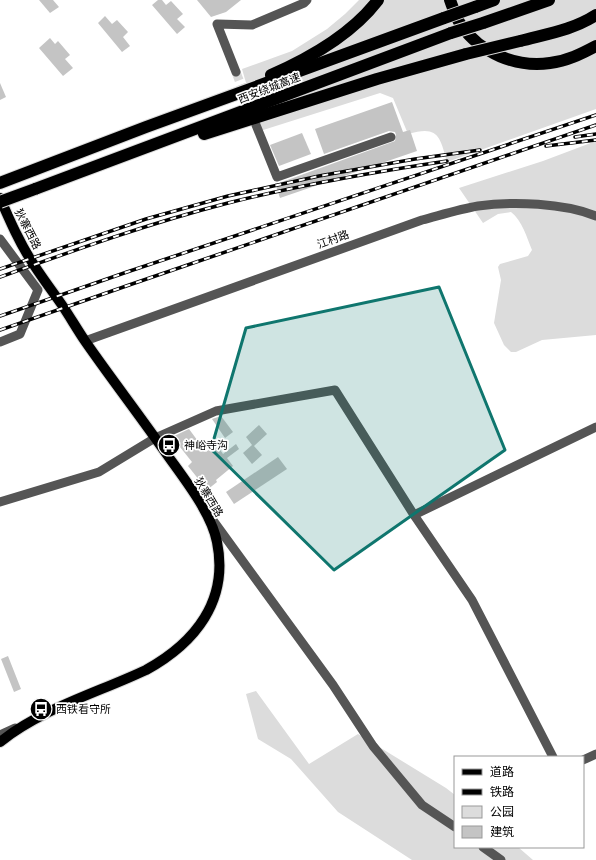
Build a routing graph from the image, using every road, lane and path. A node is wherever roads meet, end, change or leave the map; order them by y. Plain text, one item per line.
1 (307, 0) edge
2 (378, 0) edge
3 (450, 0) edge
4 (494, 0) edge
5 (549, 0) edge
6 (596, 15) edge
7 (596, 46) edge
8 (236, 72) tunnel mouth
9 (197, 108) junction
10 (256, 125) tunnel mouth
11 (391, 137) dead end
12 (99, 166) junction
13 (0, 183) edge
14 (0, 198) edge
15 (0, 202) edge
16 (596, 216) edge
17 (0, 239) edge
18 (85, 341) junction
19 (0, 342) edge
20 (596, 427) edge
21 (155, 438) junction
22 (193, 493) junction
23 (0, 502) edge
24 (414, 515) junction
25 (31, 721) junction
26 (0, 735) edge
27 (0, 742) edge
28 (596, 754) edge
29 (552, 756) edge
30 (584, 760) edge
31 (454, 827) edge
32 (484, 848) edge
33 (501, 860) edge

1 - 8 street
2 - 9 highway
3 - 7 highway
4 - 9 highway, 西安绕城高速, bridge
5 - 12 highway, 西安绕城高速, bridge
6 - 12 highway, bridge
9 - 13 highway, 西安绕城高速
10 - 11 street
12 - 15 highway, 西安绕城高速, bridge
14 - 18 main road, 狄寨西路
16 - 18 street, 江村路
17 - 19 street
18 - 21 main road, 狄寨西路
20 - 24 street
21 - 22 main road, 狄寨西路
21 - 23 street
21 - 24 street
22 - 25 main road, 狄寨西路
22 - 31 street
24 - 29 street
25 - 26 street
25 - 27 main road, 狄寨西路
28 - 30 street
32 - 33 street

